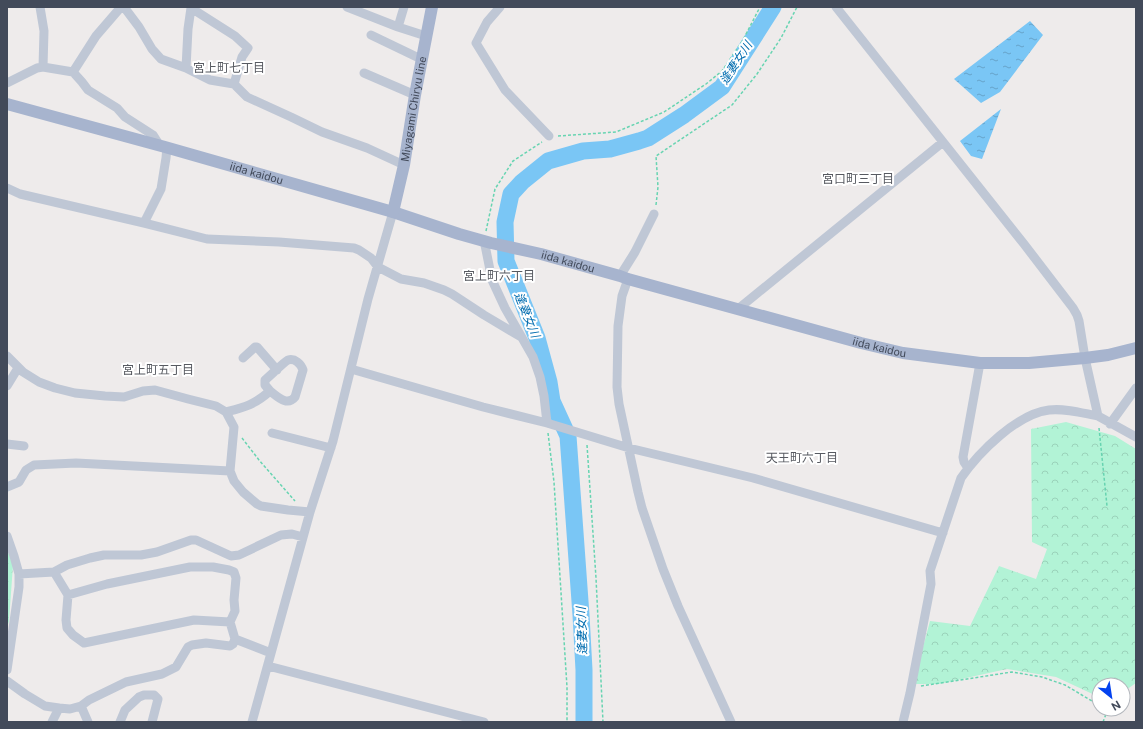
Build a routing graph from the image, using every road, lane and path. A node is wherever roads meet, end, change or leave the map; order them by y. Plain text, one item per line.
1 (40, 7) edge
2 (121, 7) edge
3 (124, 7) edge
4 (347, 7) edge
5 (404, 7) edge
6 (432, 7) edge
7 (500, 7) edge
8 (760, 7) edge
9 (797, 7) edge
10 (836, 7) edge
11 (398, 27) junction
12 (371, 35) dead end
13 (426, 36) junction
14 (421, 59) junction
15 (43, 67) junction
16 (186, 68) junction
17 (73, 72) junction
18 (364, 73) dead end
19 (10, 79) edge
20 (234, 84) junction
21 (415, 95) junction
22 (7, 104) edge
23 (549, 136) junction
24 (943, 142) junction
25 (163, 146) junction
26 (404, 165) junction
27 (7, 188) edge
28 (393, 212) junction
29 (654, 214) joint
30 (144, 223) junction
31 (488, 242) junction
32 (378, 267) junction
33 (624, 278) junction
34 (738, 309) junction
35 (521, 337) junction
36 (1136, 348) edge
37 (7, 356) edge
38 (243, 358) dead end
39 (1085, 358) junction
40 (980, 362) junction
41 (18, 368) junction
42 (351, 369) junction
43 (277, 370) junction
44 (7, 386) edge
45 (1136, 388) edge
46 (270, 391) junction
47 (226, 412) junction
48 (1098, 416) junction
49 (550, 424) junction
50 (1110, 424) junction
51 (234, 427) junction
52 (272, 433) dead end
53 (583, 434) junction
54 (1136, 437) edge
55 (7, 444) edge
56 (24, 446) dead end
57 (331, 448) junction
58 (628, 448) junction
59 (968, 468) junction
60 (230, 471) junction
61 (7, 487) edge
62 (297, 502) dead end
63 (1107, 506) dead end
64 (310, 512) junction
65 (942, 532) junction
66 (7, 536) edge
67 (303, 537) junction
68 (54, 572) junction
69 (19, 574) junction
70 (68, 595) junction
71 (230, 622) junction
72 (235, 639) junction
73 (271, 653) junction
74 (268, 666) junction
75 (7, 670) edge
76 (7, 681) edge
77 (911, 688) junction
78 (1091, 700) edge
79 (81, 706) junction
80 (60, 708) junction
81 (52, 722) edge
82 (88, 722) edge
83 (120, 722) edge
84 (152, 722) edge
85 (252, 722) edge
86 (484, 722) edge
87 (567, 722) edge
88 (603, 722) edge
89 (731, 722) edge
90 (903, 722) edge

1 - 15 street
2 - 17 street
3 - 16 street
4 - 11 street
5 - 11 street
6 - 13 main road, Miyagami Chiryu line
7 - 23 street
8 - 23 path
9 - 29 path
10 - 24 street
11 - 13 street
12 - 14 street
13 - 14 main road, Miyagami Chiryu line
14 - 21 main road, Miyagami Chiryu line
15 - 17 street
15 - 19 street
16 - 20 street
16 - 20 street
17 - 25 street
18 - 21 street
20 - 26 street
21 - 26 main road, Miyagami Chiryu line
22 - 25 main road, iida kaidou
23 - 31 path
24 - 34 street
24 - 39 street
25 - 28 main road, iida kaidou
25 - 30 street
26 - 28 main road, Miyagami Chiryu line
27 - 30 street
28 - 31 main road, iida kaidou
28 - 32 street
29 - 33 street
30 - 32 street
31 - 33 main road, iida kaidou
31 - 35 street
32 - 35 street
32 - 42 street
33 - 34 main road, iida kaidou
33 - 58 street
34 - 40 main road, iida kaidou
35 - 49 street
36 - 39 main road, iida kaidou
37 - 41 street
38 - 43 street
39 - 40 main road, iida kaidou
39 - 48 street
40 - 59 street
41 - 44 street
41 - 47 street
42 - 49 street
42 - 57 street
43 - 46 street
43 - 46 street
45 - 50 street
46 - 47 street
47 - 51 street
48 - 50 street
48 - 59 street
48 - 63 path
49 - 53 street
49 - 87 path
50 - 54 street
51 - 60 street
51 - 62 path
52 - 57 street
53 - 58 street
53 - 88 path
55 - 56 street
57 - 64 street
58 - 65 street
58 - 89 street
59 - 65 street
60 - 61 street
60 - 64 street
64 - 67 street
65 - 77 street
66 - 69 street
67 - 68 street
67 - 73 street
68 - 69 street
68 - 70 street
69 - 75 street
70 - 71 street
70 - 71 street
71 - 72 street
72 - 73 street
72 - 79 street
73 - 74 street
74 - 85 street
74 - 86 street
76 - 80 street
77 - 78 path
77 - 90 street
79 - 80 street
79 - 82 street
80 - 81 street
83 - 84 street

